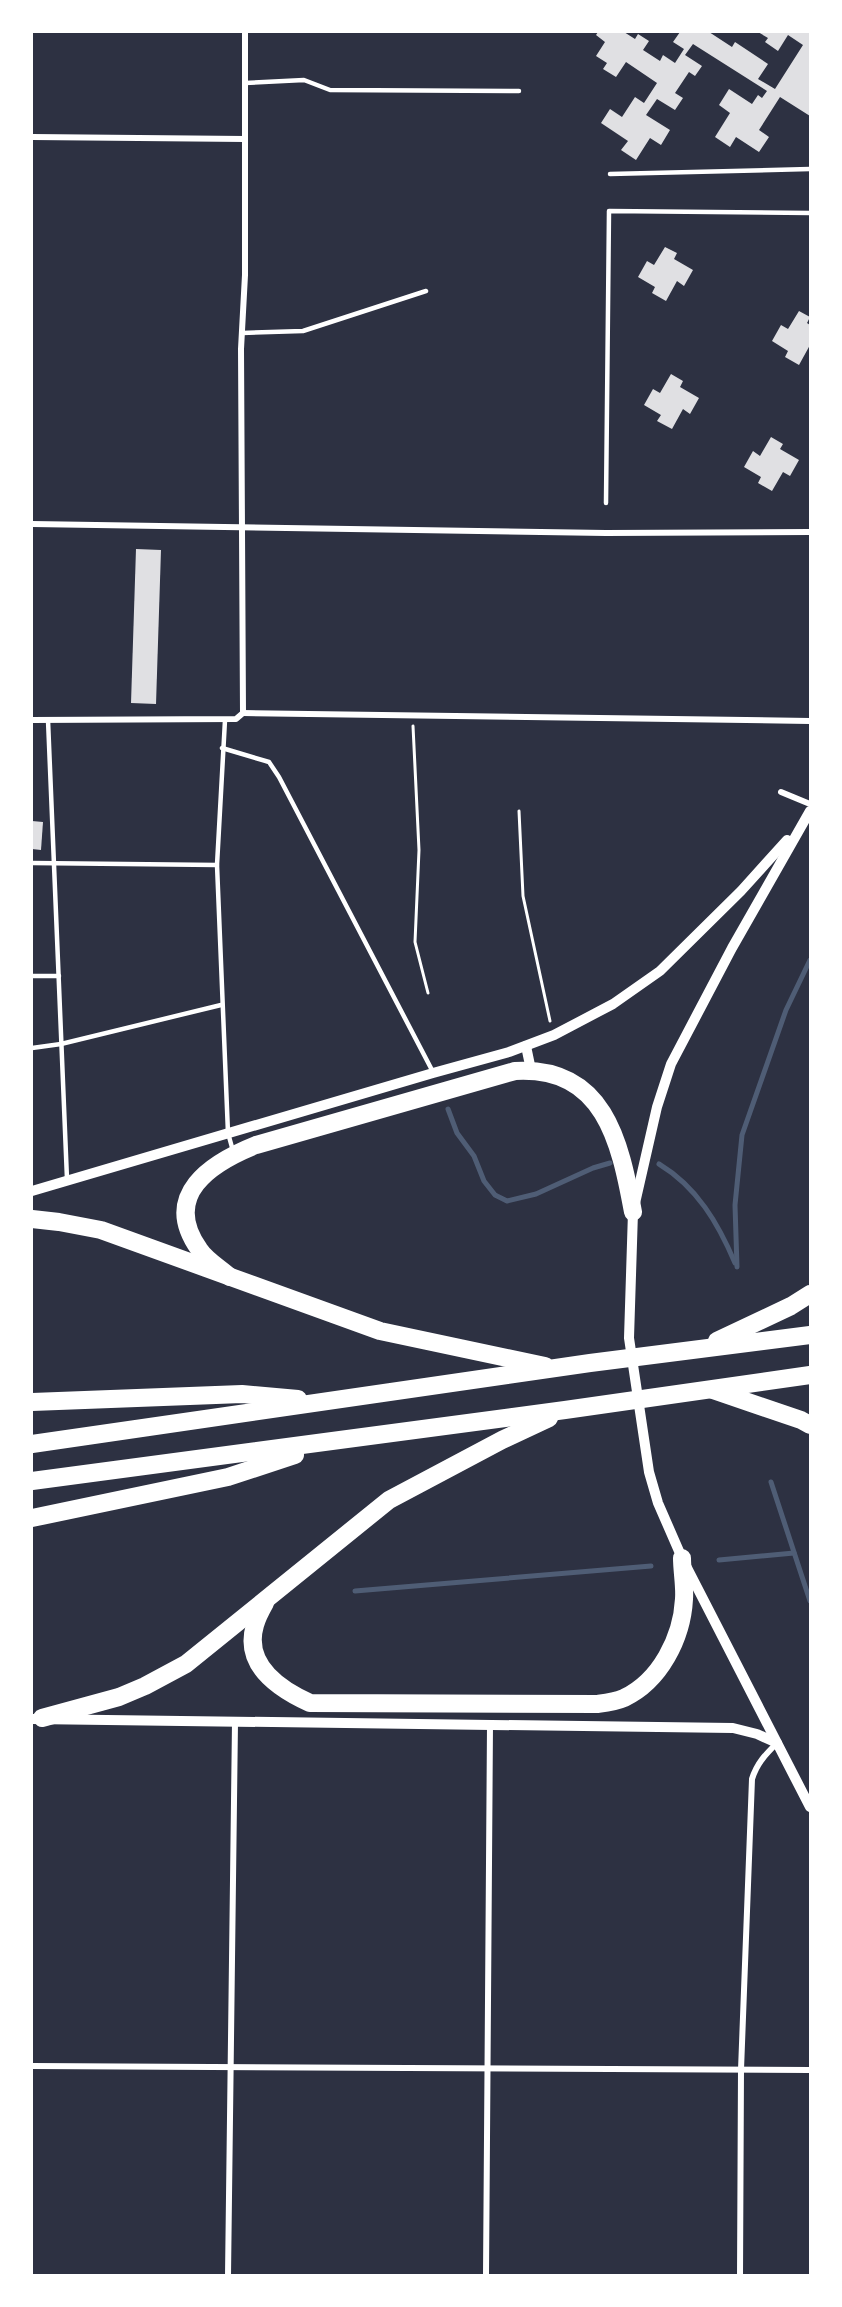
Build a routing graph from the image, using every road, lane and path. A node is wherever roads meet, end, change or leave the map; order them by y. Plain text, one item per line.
1 (245, 32) edge
2 (244, 83) junction
3 (519, 91) dead end
4 (32, 137) edge
5 (245, 139) junction
6 (810, 169) edge
7 (610, 174) dead end
8 (810, 213) edge
9 (426, 291) dead end
10 (242, 333) junction
11 (606, 503) dead end
12 (32, 524) edge
13 (242, 527) junction
14 (810, 532) edge
15 (243, 713) junction
16 (412, 716) junction
17 (32, 720) edge
18 (48, 720) junction
19 (225, 720) junction
20 (810, 722) edge
21 (222, 748) junction
22 (781, 792) dead end
23 (810, 804) edge
24 (519, 811) dead end
25 (810, 811) edge
26 (801, 824) junction
27 (32, 863) edge
28 (54, 864) junction
29 (217, 865) junction
30 (32, 976) edge
31 (59, 976) junction
32 (428, 993) dead end
33 (221, 1005) junction
34 (554, 1035) junction
35 (61, 1044) junction
36 (526, 1046) junction
37 (32, 1048) edge
38 (531, 1070) junction
39 (433, 1073) junction
40 (228, 1133) junction
41 (234, 1154) junction
42 (67, 1180) junction
43 (32, 1191) edge
44 (633, 1212) junction
45 (32, 1219) edge
46 (230, 1276) junction
47 (810, 1294) edge
48 (810, 1335) edge
49 (702, 1348) junction
50 (558, 1368) junction
51 (810, 1375) edge
52 (709, 1389) junction
53 (32, 1402) edge
54 (330, 1402) junction
55 (565, 1410) junction
56 (810, 1425) edge
57 (335, 1442) junction
58 (32, 1444) edge
59 (32, 1481) edge
60 (32, 1518) edge
61 (681, 1558) junction
62 (266, 1600) junction
63 (611, 1702) junction
64 (310, 1703) junction
65 (37, 1718) edge
66 (302, 1721) junction
67 (236, 1722) junction
68 (490, 1724) junction
69 (610, 1726) junction
70 (777, 1743) junction
71 (810, 1807) edge
72 (32, 2066) edge
73 (231, 2067) junction
74 (487, 2068) junction
75 (741, 2070) junction
76 (810, 2070) edge
77 (228, 2276) edge
78 (486, 2276) edge
79 (740, 2276) edge

1 - 2 street
2 - 3 lane
2 - 5 street
4 - 5 street
5 - 10 street
6 - 7 lane
8 - 11 lane
9 - 10 lane
10 - 13 street
12 - 13 street
13 - 14 street
13 - 15 street
15 - 16 street
15 - 19 street
16 - 20 street
16 - 32 path
17 - 18 street
18 - 19 street
18 - 28 lane
19 - 21 lane
21 - 29 lane
21 - 39 lane
22 - 23 street
24 - 34 path
25 - 26 street
26 - 34 street
26 - 44 street
27 - 28 lane
28 - 29 lane
28 - 31 lane
29 - 33 lane
30 - 31 lane
31 - 35 lane
33 - 35 lane
33 - 40 lane
34 - 36 street
35 - 37 lane
35 - 42 lane
36 - 38 street
36 - 39 street
38 - 41 highway
38 - 44 highway
39 - 40 street
40 - 41 lane
40 - 42 street
41 - 46 highway
42 - 43 street
44 - 61 street
45 - 46 highway
46 - 50 highway
47 - 49 highway
48 - 49 highway
49 - 50 highway
50 - 54 highway
51 - 52 highway
52 - 55 highway
52 - 56 highway
53 - 54 highway
54 - 58 highway
55 - 57 highway
55 - 62 highway
57 - 59 highway
57 - 60 highway
61 - 63 highway
61 - 70 street
62 - 64 highway
62 - 65 highway
63 - 64 highway
63 - 69 street
64 - 66 street
65 - 67 street
66 - 67 street
66 - 68 street
67 - 73 street
68 - 69 street
68 - 74 street
69 - 70 street
70 - 71 street
70 - 75 street
72 - 73 street
73 - 74 street
73 - 77 street
74 - 75 street
74 - 78 street
75 - 76 street
75 - 79 street

